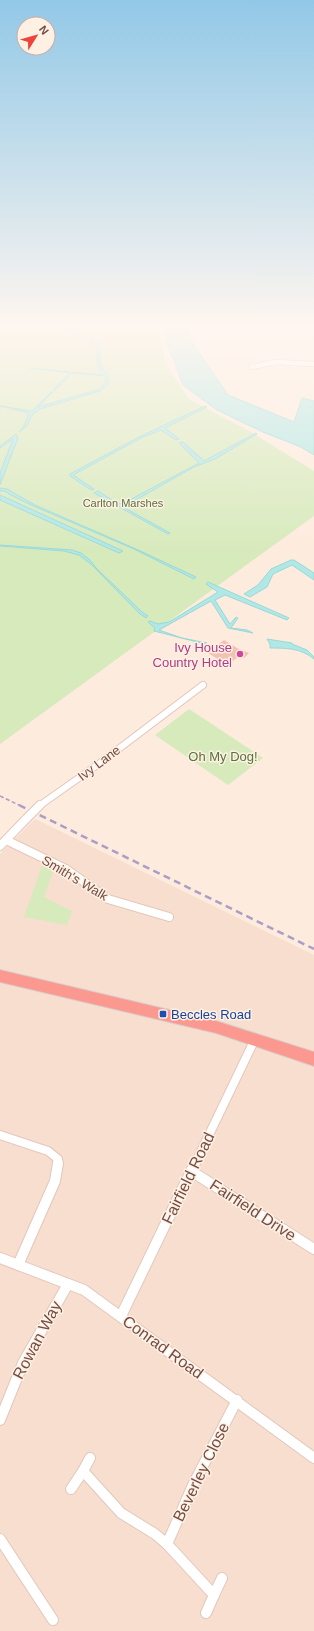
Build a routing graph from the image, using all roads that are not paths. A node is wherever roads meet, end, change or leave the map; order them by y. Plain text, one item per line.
1 (203, 685) dead end
2 (6, 840) junction
3 (0, 846) edge
4 (169, 917) dead end
5 (0, 976) edge
6 (254, 1039) junction
7 (314, 1059) edge
8 (0, 1135) edge
9 (192, 1171) junction
10 (314, 1249) edge
11 (0, 1258) edge
12 (18, 1265) junction
13 (68, 1284) junction
14 (121, 1316) junction
15 (237, 1400) junction
16 (0, 1420) edge
17 (90, 1458) dead end
18 (314, 1458) edge
19 (83, 1471) junction
20 (71, 1490) dead end
21 (0, 1539) edge
22 (167, 1544) junction
23 (222, 1578) dead end
24 (214, 1595) junction
25 (206, 1613) dead end
26 (53, 1620) dead end

1 - 2 street, Ivy Lane, bridge
2 - 3 street, Ivy Lane
2 - 4 street, Smith's Walk
5 - 6 highway
6 - 7 highway
6 - 9 street, Fairfield Road
8 - 12 street
9 - 10 street, Fairfield Drive
9 - 14 street, Fairfield Road
11 - 12 street, Conrad Road
12 - 13 street, Conrad Road
13 - 14 street, Conrad Road
13 - 16 street, Rowan Way
14 - 15 street, Conrad Road
15 - 18 street, Conrad Road
15 - 22 street, Beverley Close
17 - 19 street
19 - 20 street
19 - 22 street
21 - 26 street
22 - 24 street
23 - 24 street
24 - 25 street

